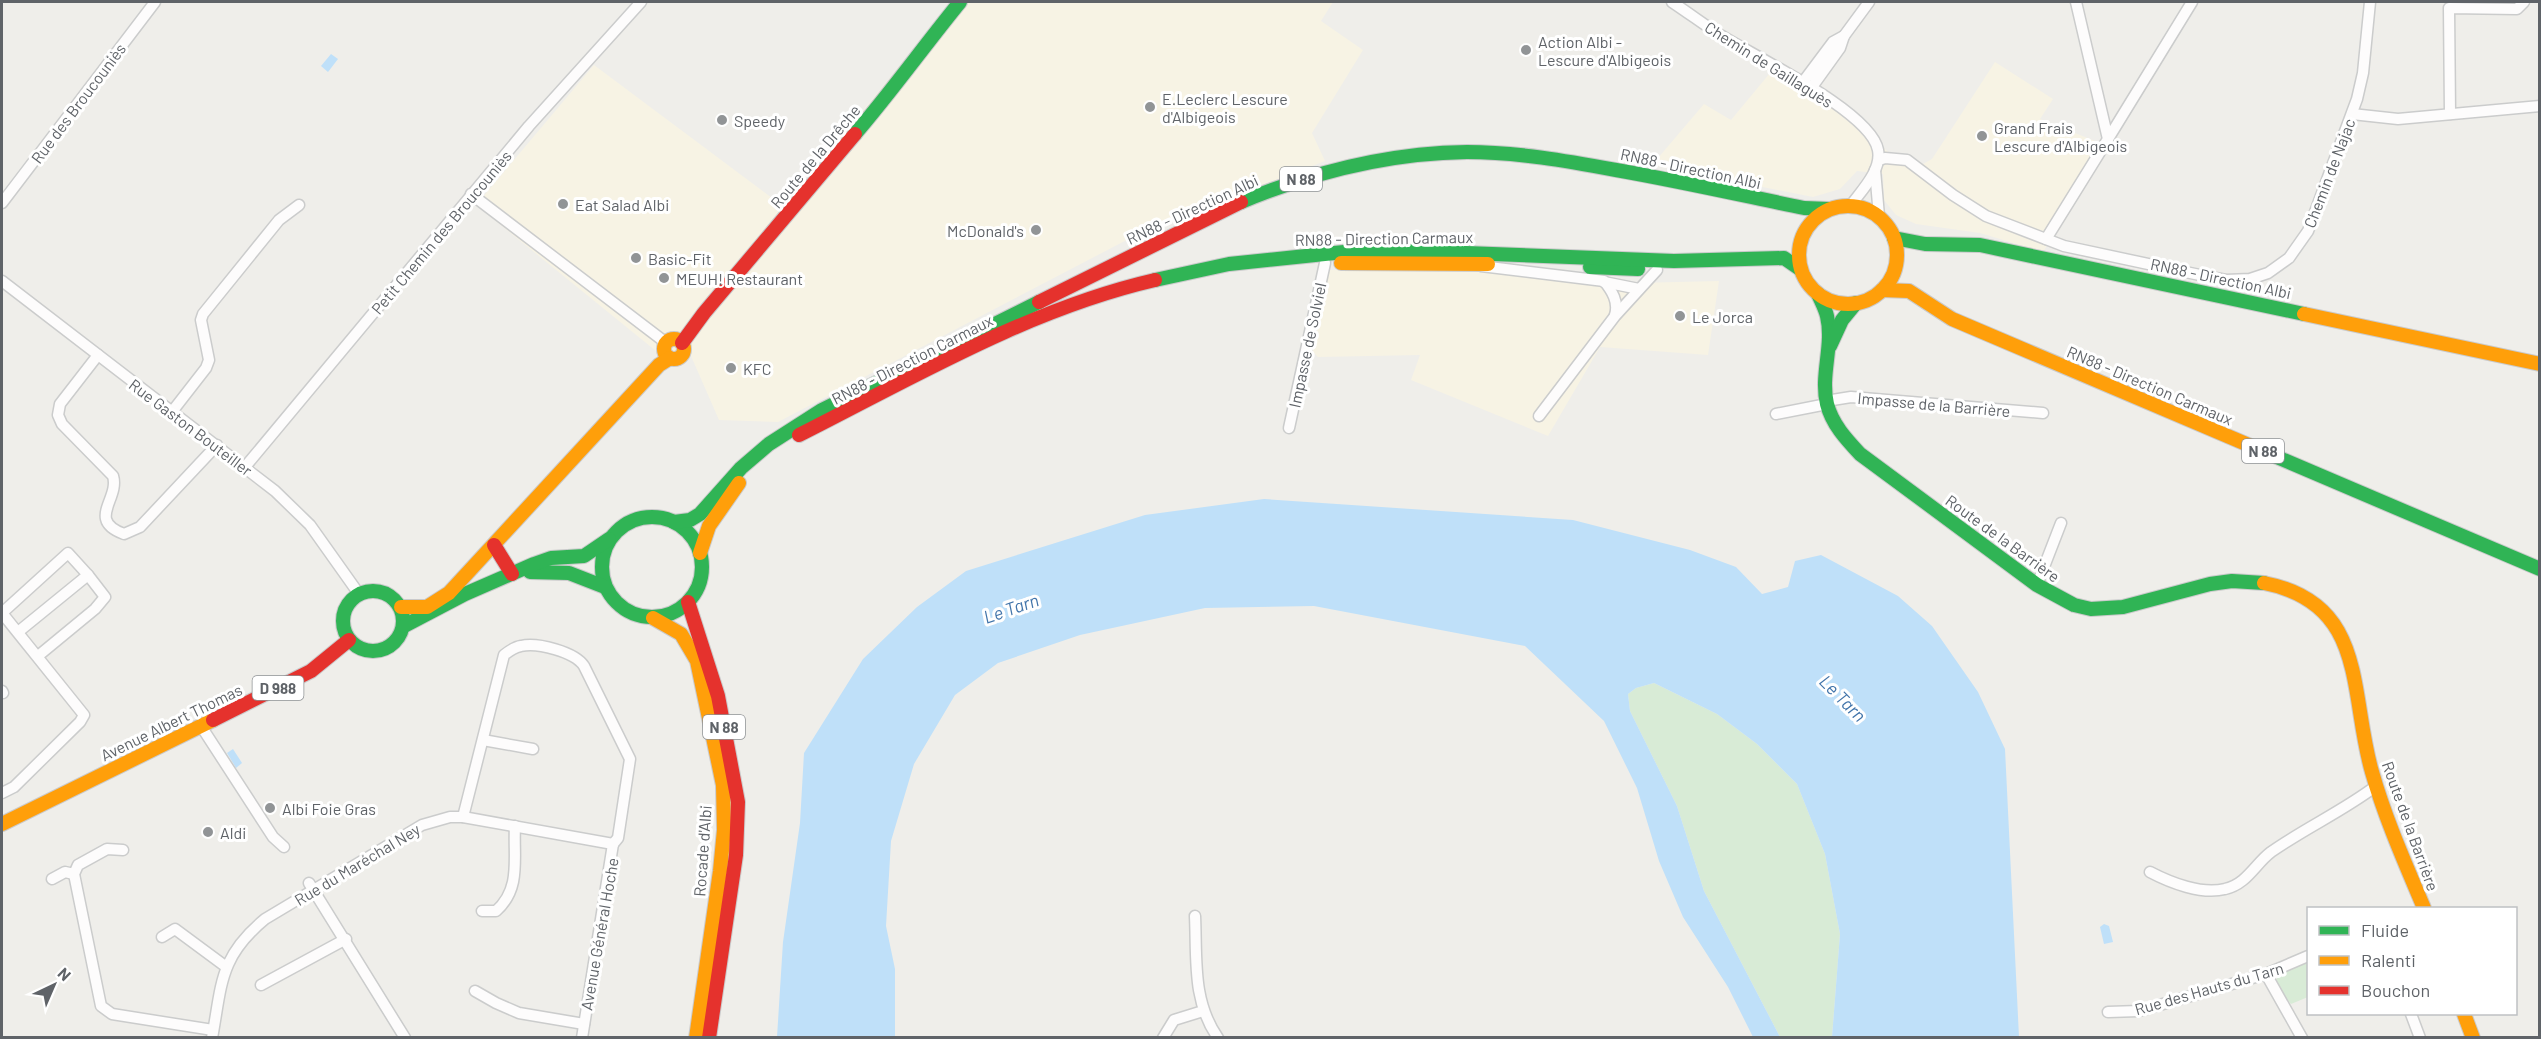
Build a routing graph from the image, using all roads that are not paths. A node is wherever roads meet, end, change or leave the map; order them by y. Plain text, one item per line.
1 (154, 2) edge
2 (641, 2) edge
3 (960, 2) edge
4 (1672, 2) edge
5 (1869, 2) edge
6 (2076, 2) edge
7 (2192, 2) edge
8 (2370, 2) edge
9 (2524, 2) edge
10 (1808, 85) junction
11 (2540, 106) edge
12 (2352, 114) junction
13 (2450, 114) junction
14 (2108, 139) junction
15 (1877, 165) junction
16 (471, 194) junction
17 (2, 203) edge
18 (299, 205) dead end
19 (1851, 205) junction
20 (1829, 208) junction
21 (1879, 216) junction
22 (1894, 238) junction
23 (2046, 239) junction
24 (1756, 258) junction
25 (1325, 263) junction
26 (1461, 263) junction
27 (1800, 269) junction
28 (1657, 270) junction
29 (2, 281) edge
30 (1604, 281) junction
31 (1639, 289) junction
32 (1882, 290) junction
33 (1818, 294) junction
34 (1856, 303) junction
35 (1615, 315) junction
36 (996, 334) junction
37 (674, 347) junction
38 (1828, 350) junction
39 (98, 355) junction
40 (2540, 364) edge
41 (1826, 402) junction
42 (171, 413) junction
43 (2043, 413) dead end
44 (1776, 414) dead end
45 (1539, 417) dead end
46 (1289, 428) dead end
47 (217, 445) junction
48 (245, 467) junction
49 (674, 522) junction
50 (2061, 523) dead end
51 (611, 537) junction
52 (494, 545) junction
53 (700, 553) junction
54 (2540, 569) edge
55 (512, 574) junction
56 (88, 575) junction
57 (2037, 585) junction
58 (605, 587) junction
59 (359, 594) junction
60 (688, 602) junction
61 (401, 608) junction
62 (3, 617) edge
63 (653, 618) junction
64 (404, 626) junction
65 (18, 632) junction
66 (349, 640) junction
67 (38, 656) junction
68 (201, 726) junction
69 (483, 740) junction
70 (533, 749) dead end
71 (2376, 786) junction
72 (2, 793) edge
73 (463, 817) junction
74 (2, 824) edge
75 (515, 826) junction
76 (613, 844) junction
77 (284, 846) dead end
78 (123, 850) dead end
79 (2150, 872) dead end
80 (74, 874) junction
81 (52, 879) dead end
82 (311, 887) junction
83 (2423, 907) edge
84 (482, 911) dead end
85 (1195, 916) dead end
86 (162, 937) dead end
87 (345, 939) junction
88 (2307, 956) edge
89 (225, 966) junction
90 (2266, 974) junction
91 (261, 985) dead end
92 (475, 991) dead end
93 (1203, 1011) junction
94 (2108, 1012) dead end
95 (2411, 1015) edge
96 (2464, 1015) edge
97 (584, 1024) junction
98 (212, 1034) edge
99 (405, 1038) edge
100 (582, 1038) edge
101 (696, 1038) edge
102 (709, 1038) edge
103 (1163, 1038) edge
104 (1218, 1038) edge
105 (2302, 1038) edge
106 (2420, 1038) edge
107 (2473, 1038) edge

1 - 17 street, Rue des Broucouniès
2 - 16 street, Petit Chemin des Broucouniès
3 - 37 main road, Route de la Drêche
4 - 10 street, Chemin de Gaillaguès
5 - 10 street
6 - 14 street
7 - 14 street
8 - 12 street, Chemin de Najac
9 - 13 street
10 - 15 street, Chemin de Gaillaguès
11 - 13 street
12 - 13 street
12 - 23 street, Chemin de Najac
14 - 23 street
15 - 19 street
15 - 21 street, Chemin de Gaillaguès
15 - 23 street, Chemin de Najac
16 - 37 street
16 - 48 street, Petit Chemin des Broucouniès
18 - 42 street
19 - 20 main road
19 - 21 main road
20 - 27 main road
20 - 49 main road, RN88 - Direction Albi / N 88
21 - 22 main road
22 - 32 main road
22 - 40 main road, RN88 - Direction Albi
24 - 27 main road, RN88 - Direction Carmaux
24 - 28 main road
24 - 36 main road, RN88 - Direction Carmaux
25 - 26 main road
25 - 36 main road
25 - 46 street, Impasse de Solviel
26 - 28 main road
26 - 30 street
27 - 33 main road
28 - 31 street
29 - 39 street, Rue Gaston Bouteiller
30 - 31 street
30 - 35 street
31 - 35 street
32 - 34 main road
32 - 54 main road, RN88 - Direction Carmaux / N 88
33 - 34 main road
33 - 38 main road, Route de la Barrière
34 - 38 main road, Route de la Barrière
35 - 45 street
36 - 53 main road, RN88 - Direction Carmaux
37 - 52 main road, Route de la Drêche
38 - 41 main road, Route de la Barrière
39 - 42 street, Rue Gaston Bouteiller
39 - 47 street
41 - 43 street, Impasse de la Barrière
41 - 44 street, Impasse de la Barrière
41 - 57 main road, Route de la Barrière
42 - 47 street, Rue Gaston Bouteiller
47 - 48 street, Rue Gaston Bouteiller
48 - 59 street, Rue Gaston Bouteiller
49 - 51 main road
49 - 53 main road
50 - 57 street
51 - 55 main road
51 - 58 main road
52 - 55 main road
52 - 61 main road, Route de la Drêche
53 - 60 main road
55 - 58 main road
55 - 64 main road
56 - 62 street
56 - 65 street
56 - 67 street
57 - 71 main road, Route de la Barrière
58 - 63 main road
59 - 61 main road
59 - 66 main road
60 - 63 main road
60 - 102 main road, Rocade d'Albi / N 88
61 - 64 main road
62 - 65 street
63 - 101 main road, Rocade d'Albi / N 88
64 - 66 main road
65 - 67 street
66 - 68 main road, Avenue Albert Thomas / D 988
67 - 72 street
68 - 74 main road, Avenue Albert Thomas
68 - 77 street
69 - 70 street
69 - 73 street, Avenue Général Hoche
69 - 76 street, Avenue Général Hoche
71 - 79 street
71 - 83 main road, Route de la Barrière
73 - 75 street, Rue du Maréchal Ney
73 - 82 street, Rue du Maréchal Ney
75 - 76 street, Rue du Maréchal Ney
75 - 84 street
76 - 97 street, Avenue Général Hoche
78 - 80 street
80 - 81 street
80 - 98 street
82 - 87 street
82 - 89 street, Rue du Maréchal Ney
85 - 93 street
86 - 89 street
87 - 91 street
87 - 99 street
88 - 90 street, Rue des Hauts du Tarn
89 - 98 street, Rue du Maréchal Ney
90 - 94 street, Rue des Hauts du Tarn
90 - 105 street
92 - 97 street, Avenue Général Hoche
93 - 103 street
93 - 104 street
95 - 106 street
96 - 107 main road
97 - 100 street, Avenue Général Hoche

